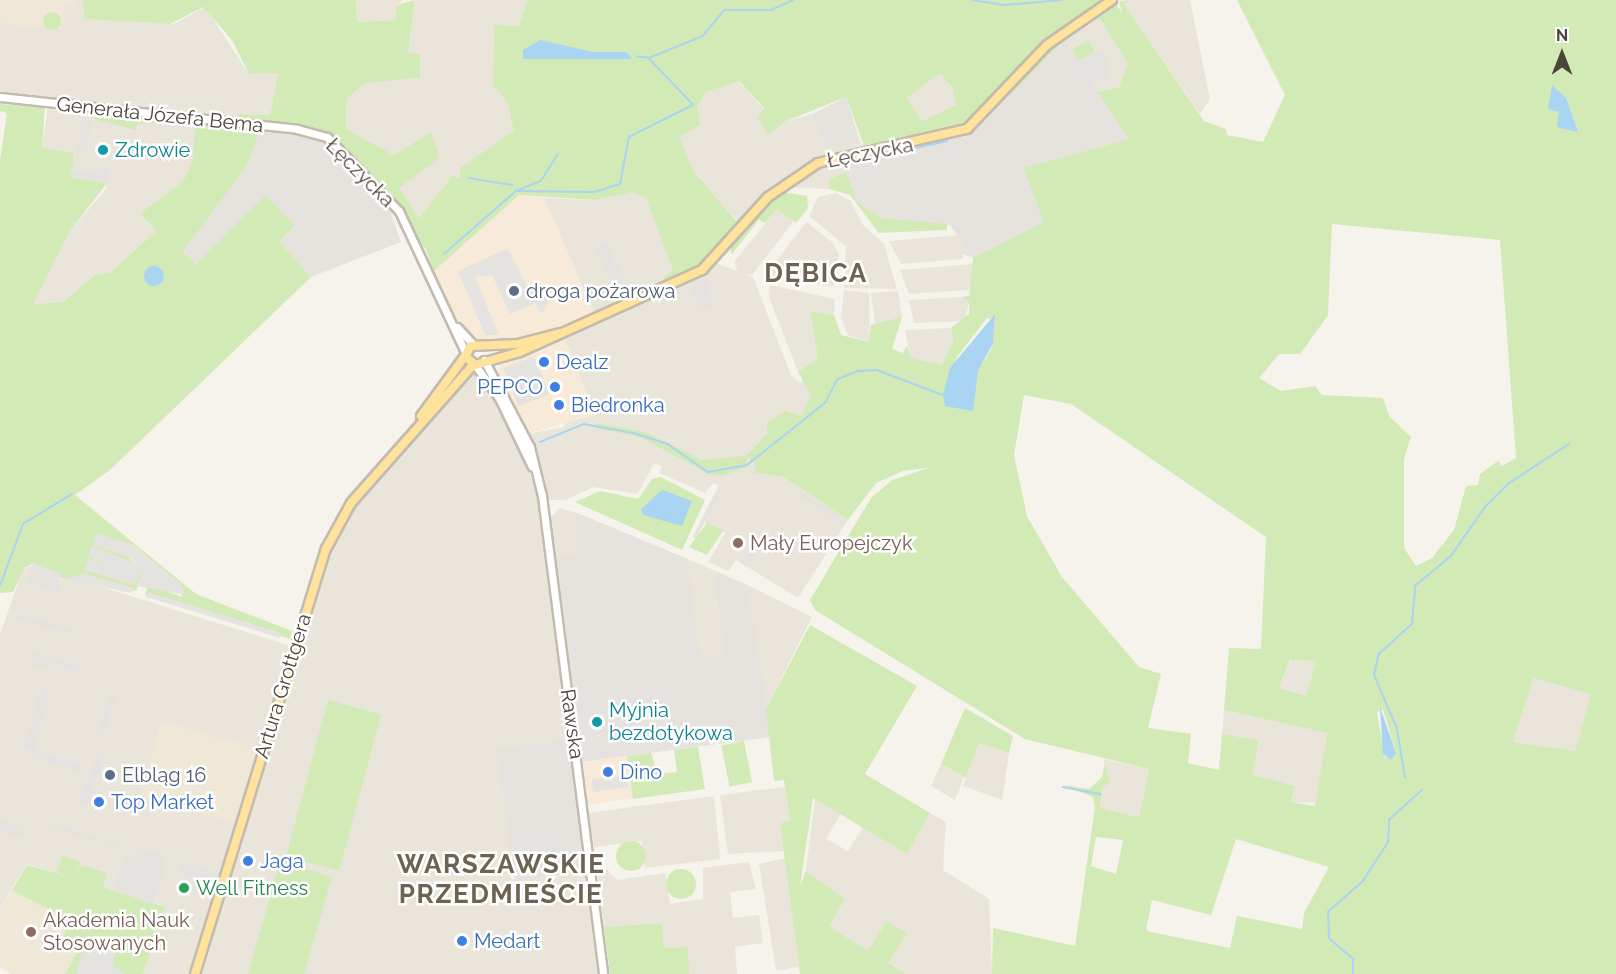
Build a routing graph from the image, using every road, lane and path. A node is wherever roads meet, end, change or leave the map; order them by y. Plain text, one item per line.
1 (1112, 0) edge
2 (0, 97) edge
3 (320, 134) joint
4 (445, 310) junction
5 (560, 333) junction
6 (476, 346) junction
7 (465, 354) junction
8 (484, 360) junction
9 (474, 365) junction
10 (418, 422) junction
11 (536, 474) junction
12 (195, 974) edge
13 (603, 974) edge

1 - 5 main road, Łęczycka
2 - 3 street, Generała Józefa Bema
3 - 4 street, Łęczycka
4 - 6 street, Łęczycka
4 - 7 street, Łęczycka
5 - 6 main road, Łęczycka
5 - 8 main road, Łęczycka
6 - 7 main road, Artura Grottgera
6 - 8 main road
7 - 9 main road
7 - 10 main road, Artura Grottgera
8 - 9 main road, Łęczycka
8 - 11 street, Rawska
9 - 10 main road, Artura Grottgera
9 - 11 street, Rawska
10 - 12 main road, Artura Grottgera
11 - 13 street, Rawska

